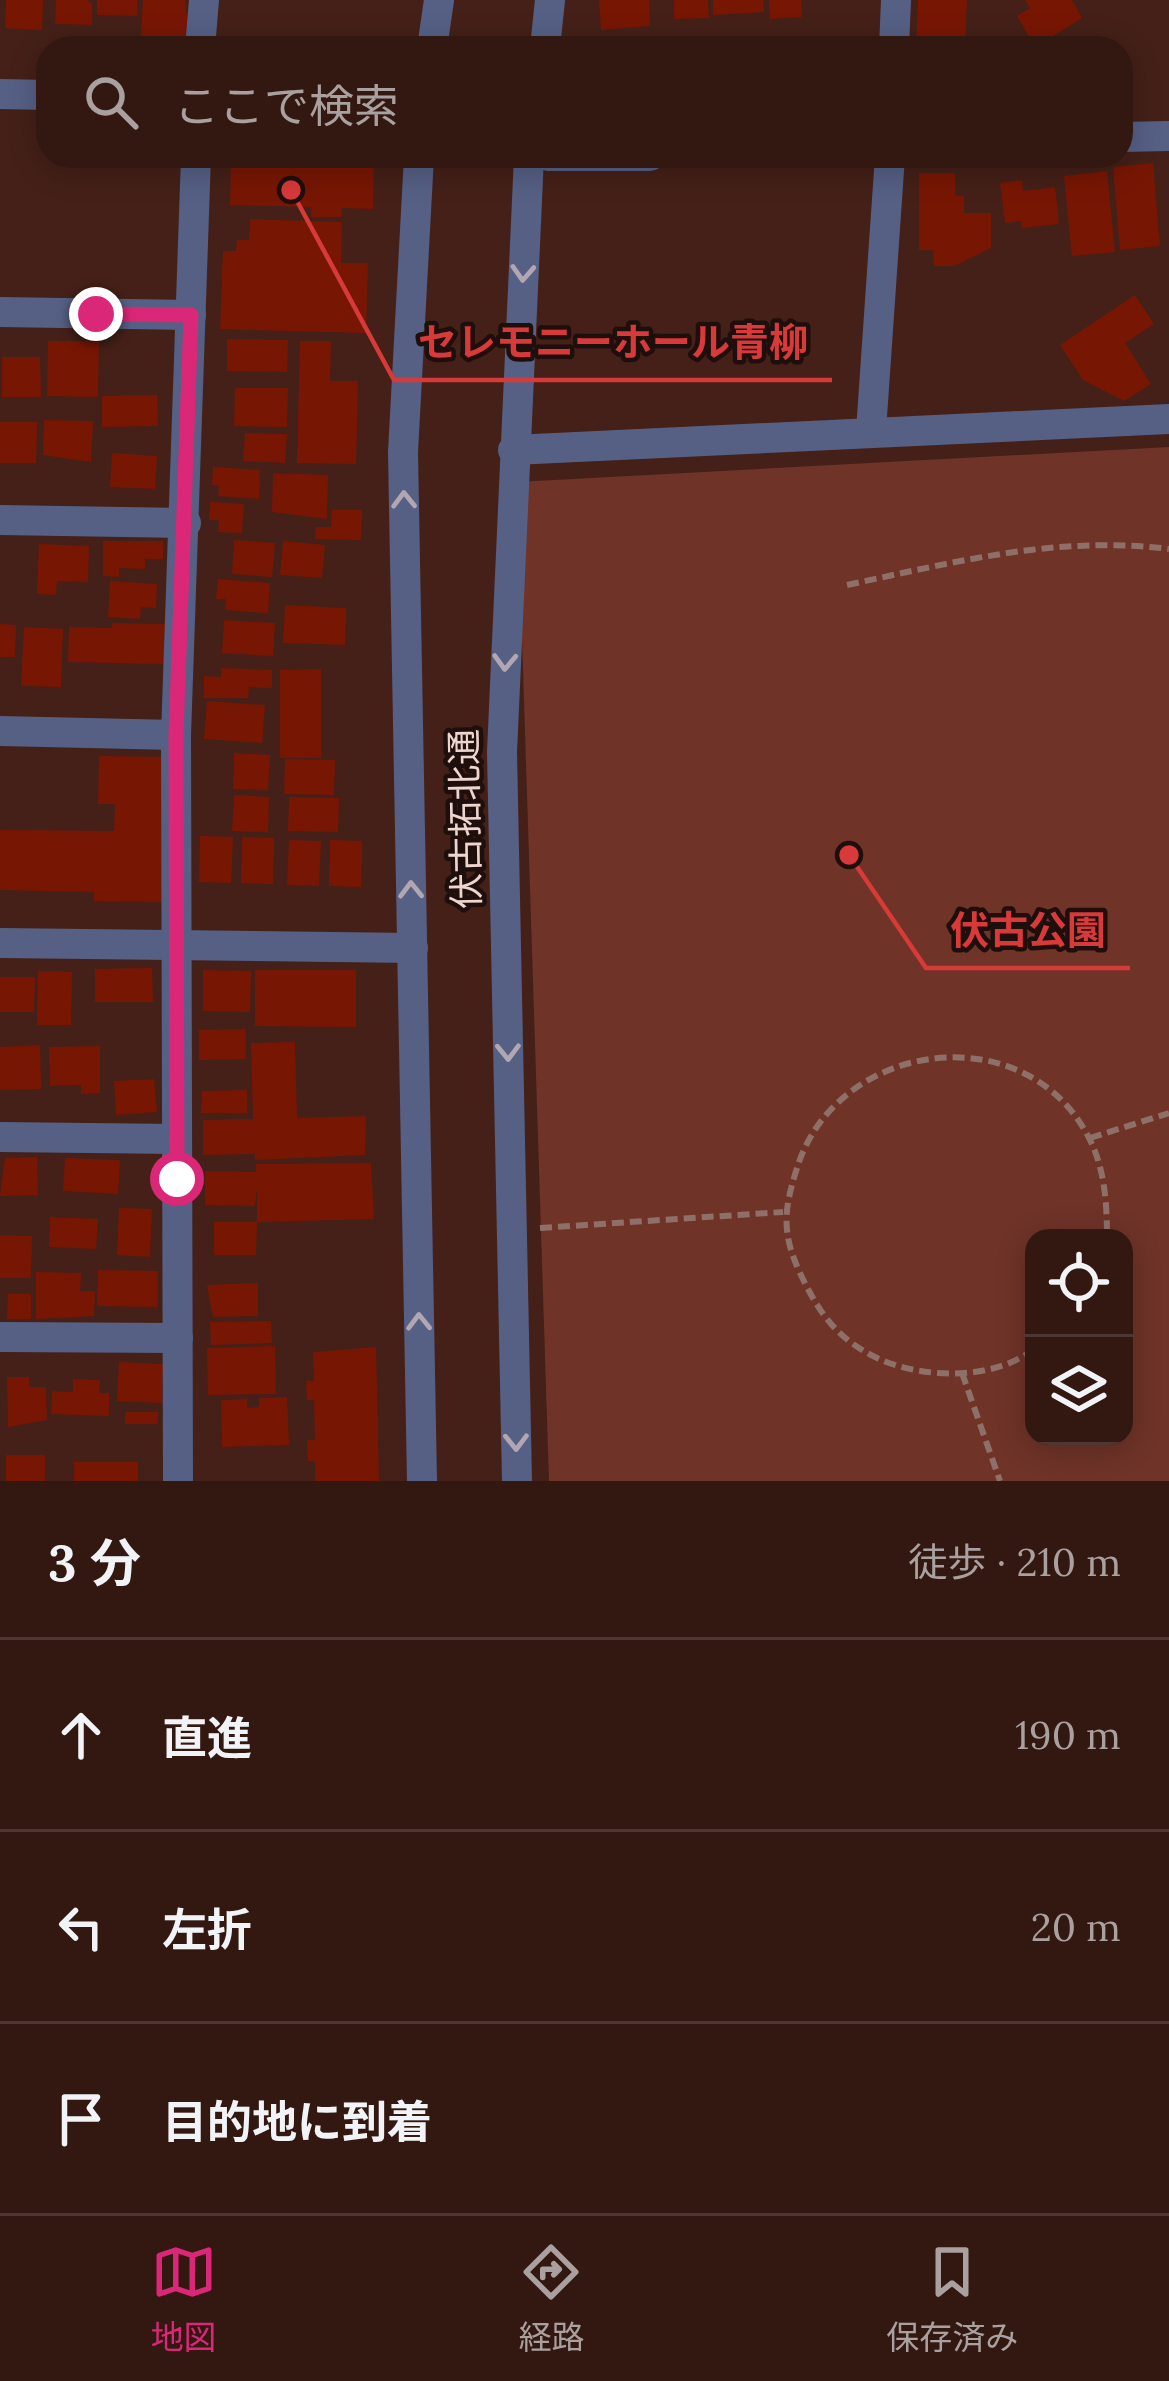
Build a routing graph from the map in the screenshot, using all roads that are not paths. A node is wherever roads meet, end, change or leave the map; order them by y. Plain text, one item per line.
1 (205, 0) edge
2 (439, 0) edge
3 (550, 0) edge
4 (896, 0) edge
5 (201, 36) edge
6 (434, 36) edge
7 (546, 36) edge
8 (894, 36) edge
9 (0, 94) edge
10 (36, 95) edge
11 (1169, 136) edge
12 (1133, 137) edge
13 (196, 168) edge
14 (418, 168) edge
15 (528, 168) edge
16 (889, 168) edge
17 (0, 312) edge
18 (191, 315) junction
19 (1169, 419) edge
20 (871, 430) junction
21 (514, 450) junction
22 (0, 520) edge
23 (186, 523) junction
24 (0, 730) edge
25 (176, 735) junction
26 (0, 943) edge
27 (177, 946) junction
28 (412, 948) junction
29 (0, 1137) edge
30 (177, 1139) junction
31 (0, 1337) edge
32 (178, 1338) junction
33 (178, 1481) edge
34 (422, 1481) edge
35 (517, 1481) edge

1 - 5 street
2 - 6 street
3 - 7 street
4 - 8 street
9 - 10 street
11 - 12 street
13 - 18 street
28 -> 14 street, 伏古拓北通
15 -> 21 street, 伏古拓北通
16 - 20 street
17 - 18 street
18 - 23 street
19 - 20 street
20 - 21 street
21 -> 35 street, 伏古拓北通
22 - 23 street
23 - 25 street
24 - 25 street
25 - 27 street
26 - 27 street
27 - 28 street
27 - 30 street
34 -> 28 street, 伏古拓北通
29 - 30 street
30 - 32 street
31 - 32 street
32 - 33 street

